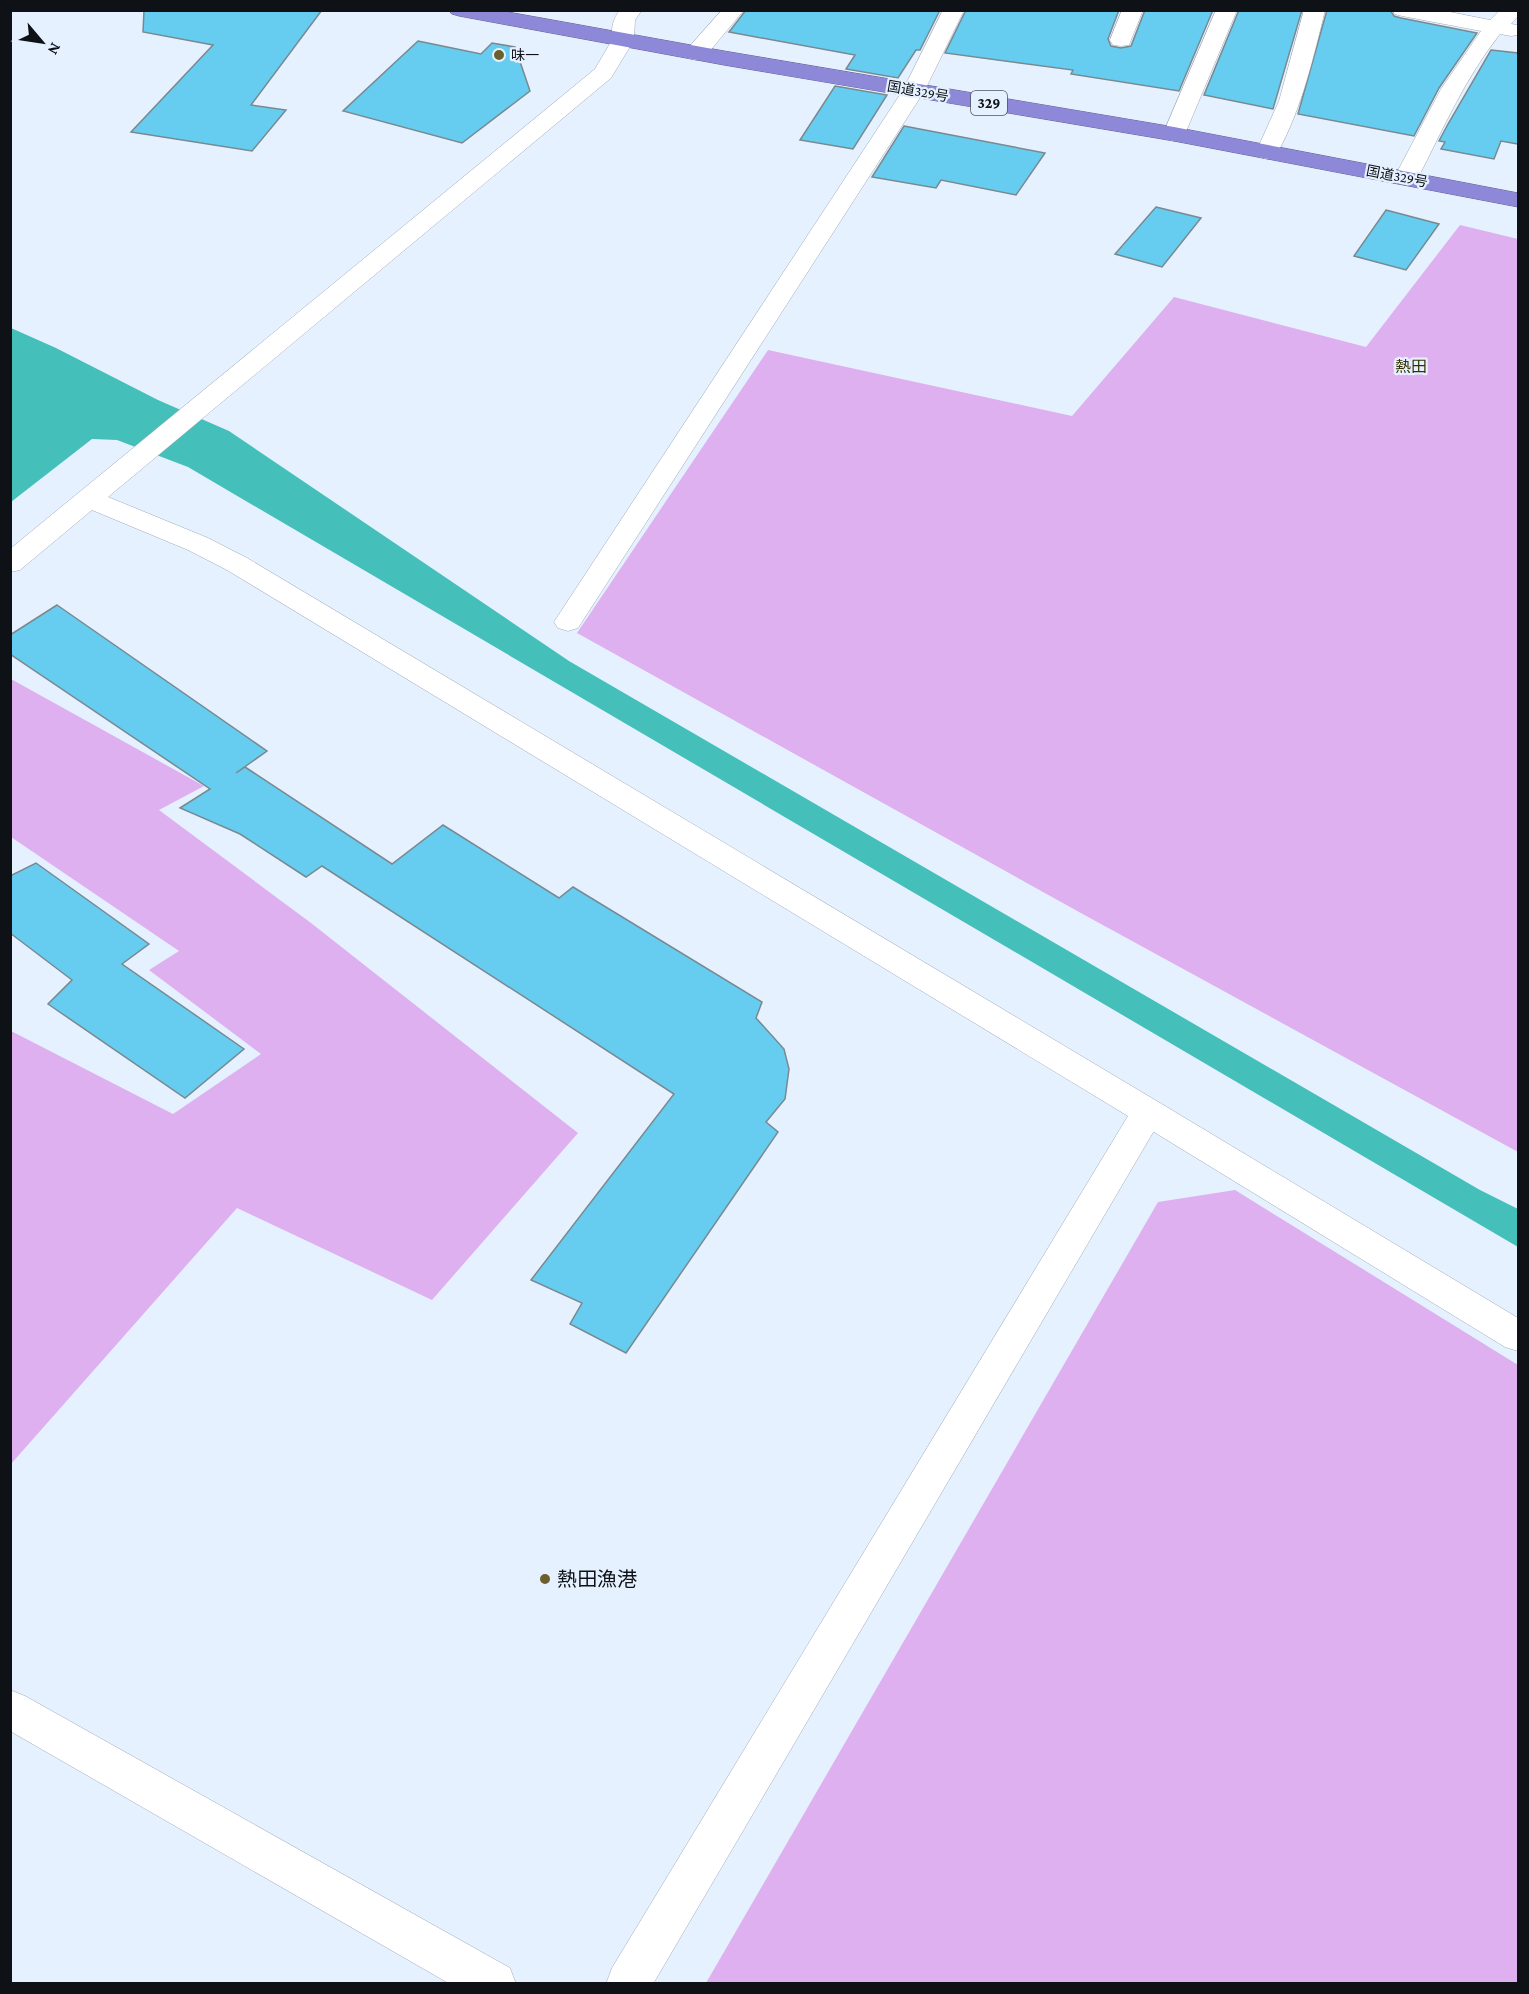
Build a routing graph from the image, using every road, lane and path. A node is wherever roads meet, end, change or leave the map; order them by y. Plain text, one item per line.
1 (459, 10) edge
2 (632, 10) edge
3 (734, 10) edge
4 (954, 10) edge
5 (1133, 10) edge
6 (1227, 10) edge
7 (1314, 10) edge
8 (1402, 10) edge
9 (1513, 10) edge
10 (1493, 27) junction
11 (1518, 32) edge
12 (623, 40) junction
13 (1120, 40) dead end
14 (696, 53) junction
15 (914, 90) junction
16 (1174, 134) junction
17 (1267, 152) junction
18 (1406, 178) junction
19 (1518, 200) edge
20 (89, 499) junction
21 (10, 564) edge
22 (568, 622) dead end
23 (1148, 1112) junction
24 (1518, 1336) edge
25 (10, 1709) edge
26 (494, 1983) edge
27 (628, 1983) edge

1 - 12 highway, 国道329号 / 329
2 - 12 street
3 - 14 street
4 - 15 street
5 - 13 street
6 - 16 street
7 - 17 street
8 - 10 street
9 - 10 street
10 - 11 street
10 - 18 street
12 - 14 highway, 国道329号 / 329
12 - 20 street
14 - 15 highway, 国道329号 / 329
15 - 16 highway, 国道329号 / 329
15 - 22 street
16 - 17 highway, 国道329号 / 329
17 - 18 highway, 国道329号 / 329
18 - 19 highway, 国道329号 / 329
20 - 21 street
20 - 23 street
23 - 24 street
23 - 27 street
25 - 26 street

